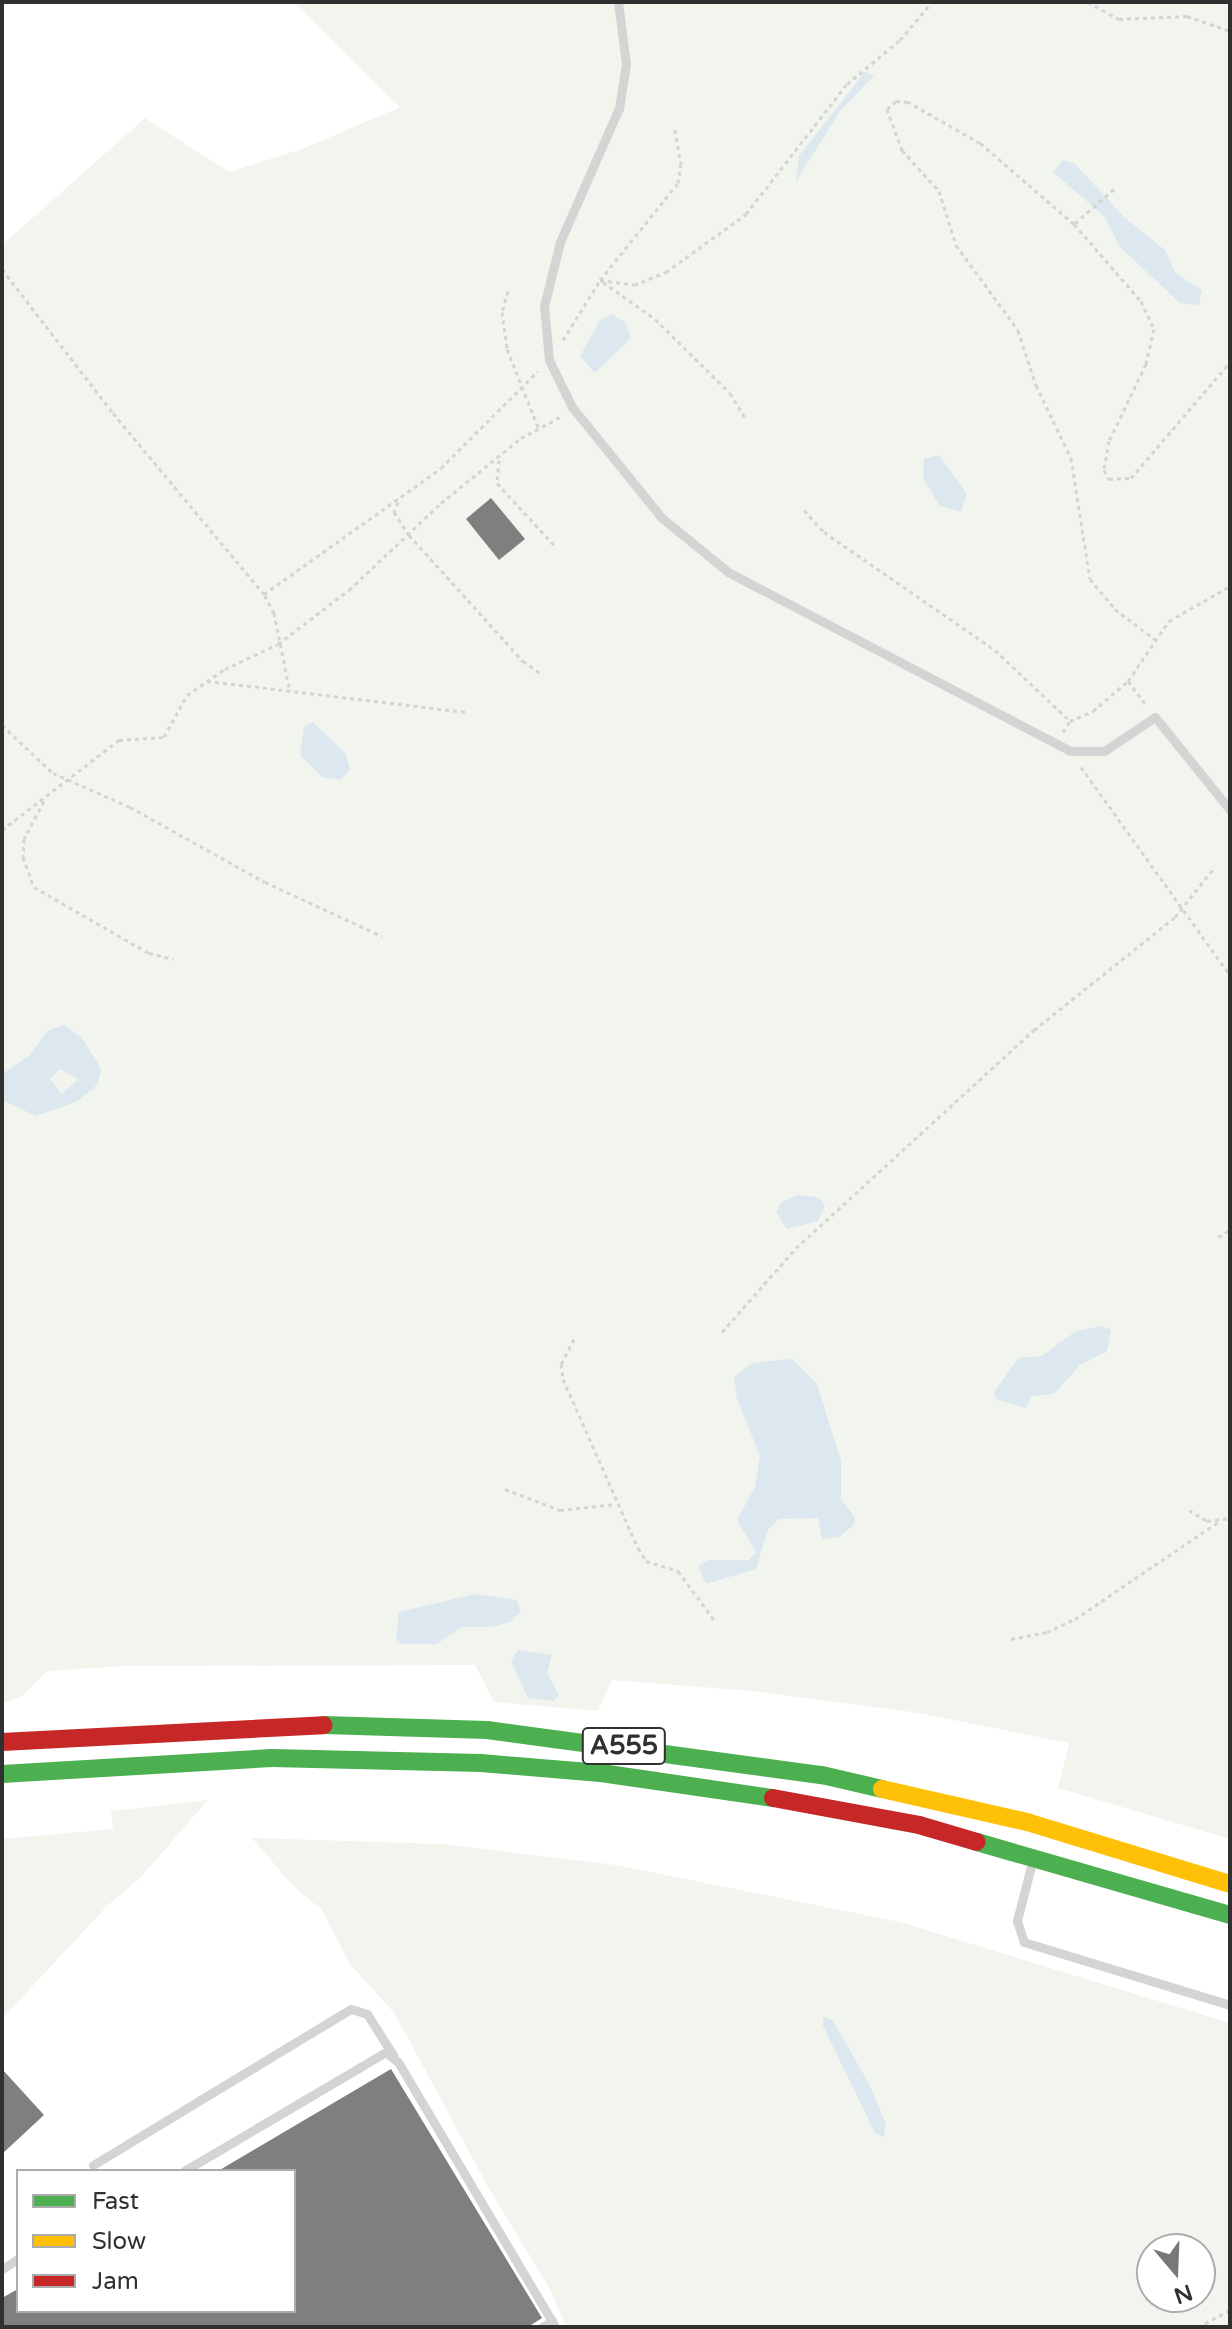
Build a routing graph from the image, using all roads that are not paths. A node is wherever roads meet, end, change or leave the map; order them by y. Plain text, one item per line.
1 (618, 2) edge
2 (1230, 810) edge
3 (2, 1742) edge
4 (2, 1774) edge
5 (1034, 1855) junction
6 (1230, 1884) edge
7 (1230, 1915) edge
8 (1230, 2005) edge
9 (393, 2055) junction
10 (93, 2165) dead end
11 (187, 2169) edge
12 (553, 2324) edge
13 (542, 2327) edge

1 - 2 lane
3 - 6 highway, A555
4 - 5 highway, A555
5 - 7 highway, A555
5 - 8 lane
9 - 10 lane
9 - 11 lane
9 - 12 lane
12 - 13 lane

